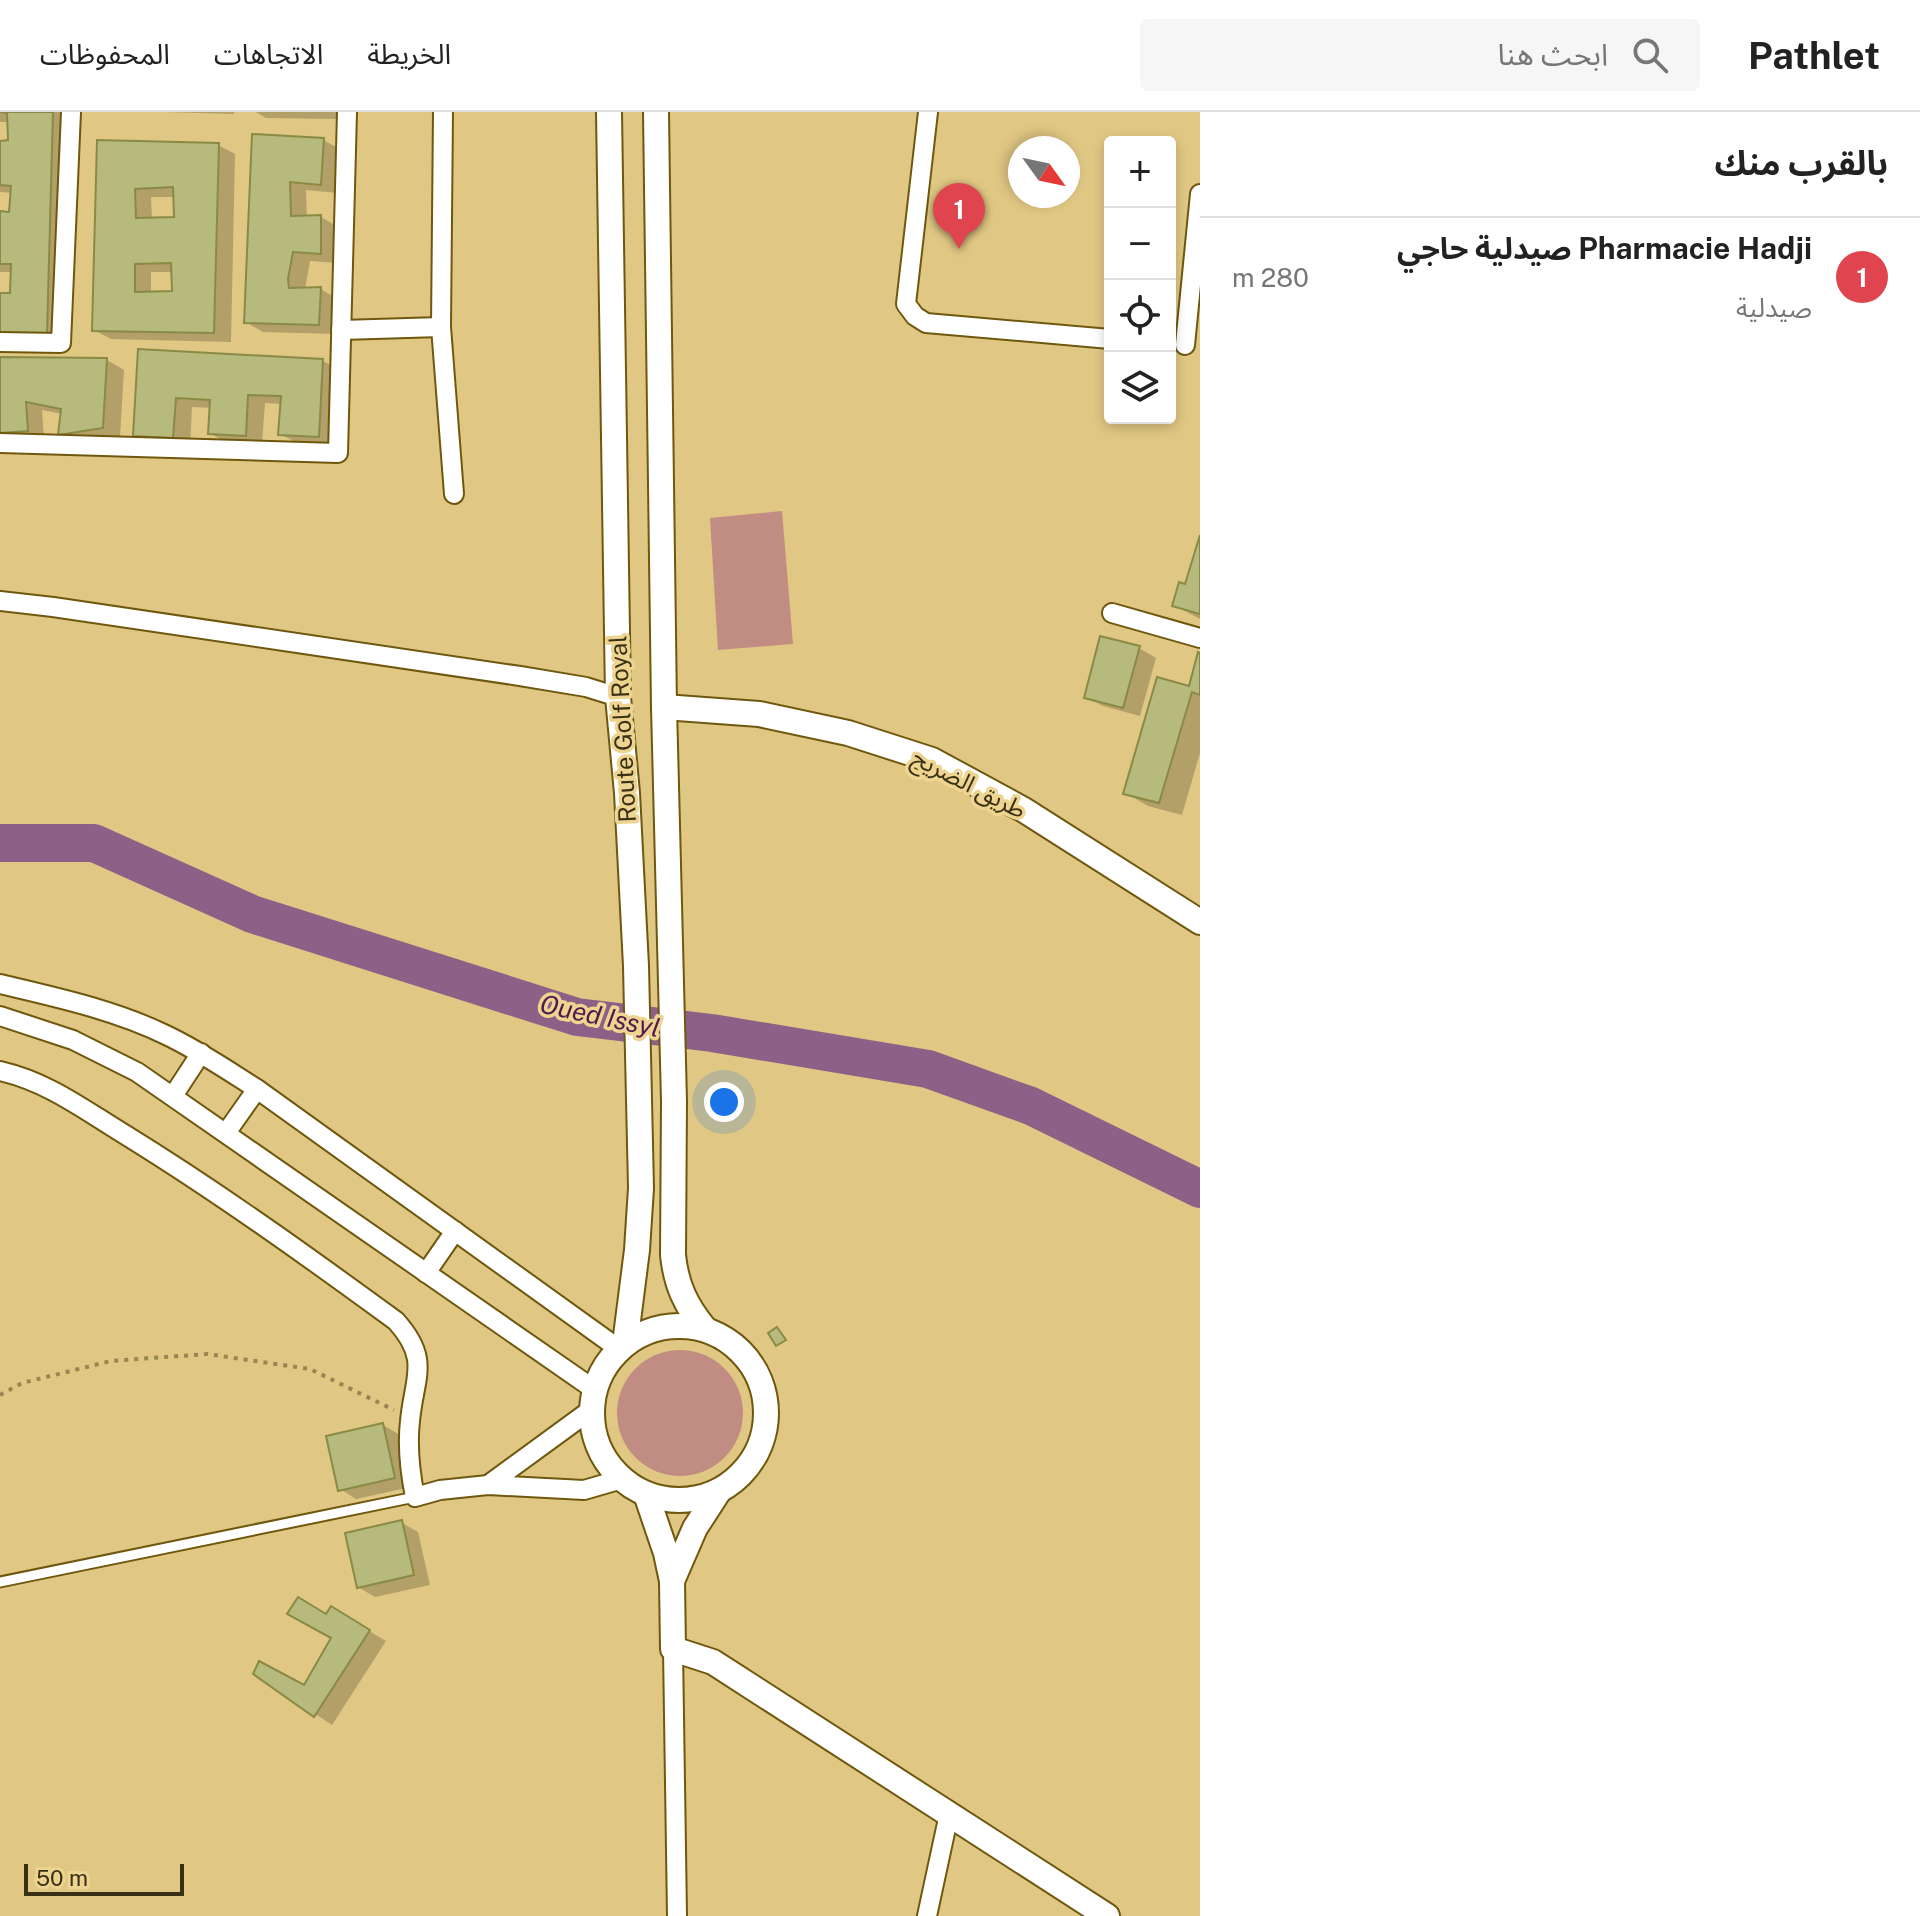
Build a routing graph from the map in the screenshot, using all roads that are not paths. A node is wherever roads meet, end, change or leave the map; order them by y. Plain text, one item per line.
1 (71, 112) edge
2 (347, 112) edge
3 (443, 112) edge
4 (609, 112) edge
5 (656, 112) edge
6 (928, 112) edge
7 (1200, 194) edge
8 (441, 327) junction
9 (341, 330) junction
10 (1104, 338) edge
11 (0, 342) edge
12 (1185, 345) edge
13 (0, 443) edge
14 (454, 494) dead end
15 (0, 601) edge
16 (1112, 613) dead end
17 (1200, 638) edge
18 (618, 697) junction
19 (664, 707) junction
20 (1200, 922) edge
21 (0, 984) edge
22 (0, 1016) edge
23 (201, 1053) junction
24 (0, 1071) edge
25 (257, 1089) junction
26 (173, 1096) junction
27 (226, 1133) junction
28 (455, 1231) junction
29 (426, 1273) junction
30 (705, 1329) junction
31 (622, 1347) junction
32 (593, 1399) junction
33 (622, 1479) junction
34 (488, 1485) junction
35 (719, 1491) junction
36 (646, 1494) junction
37 (415, 1497) junction
38 (672, 1581) junction
39 (0, 1582) edge
40 (673, 1649) junction
41 (949, 1814) junction
42 (677, 1916) edge
43 (927, 1916) edge
44 (1107, 1916) edge

1 - 11 street
2 - 9 street
3 - 8 street
4 - 18 street, Route Golf Royal
5 - 19 street, Route Golf Royal
6 - 10 street
7 - 12 street
8 - 9 street
8 - 14 street
9 - 13 street
15 - 18 street
16 - 17 street
18 - 31 street, Route Golf Royal
19 - 20 street, طريق الضريح
19 - 30 street, Route Golf Royal
21 - 23 street
22 - 26 street
23 - 25 street
23 - 26 street
24 - 37 street
25 - 27 street
25 - 28 street
26 - 27 street
27 - 29 street
28 - 29 street
28 - 31 street
29 - 32 street
30 - 31 street
30 - 35 street
31 - 32 street
32 - 33 street
32 - 34 street
33 - 34 street
33 - 36 street
34 - 37 street
35 - 36 street
35 - 38 street
36 - 38 street
37 - 39 lane
38 - 40 street
40 - 41 street
40 - 42 street
41 - 43 street
41 - 44 street

